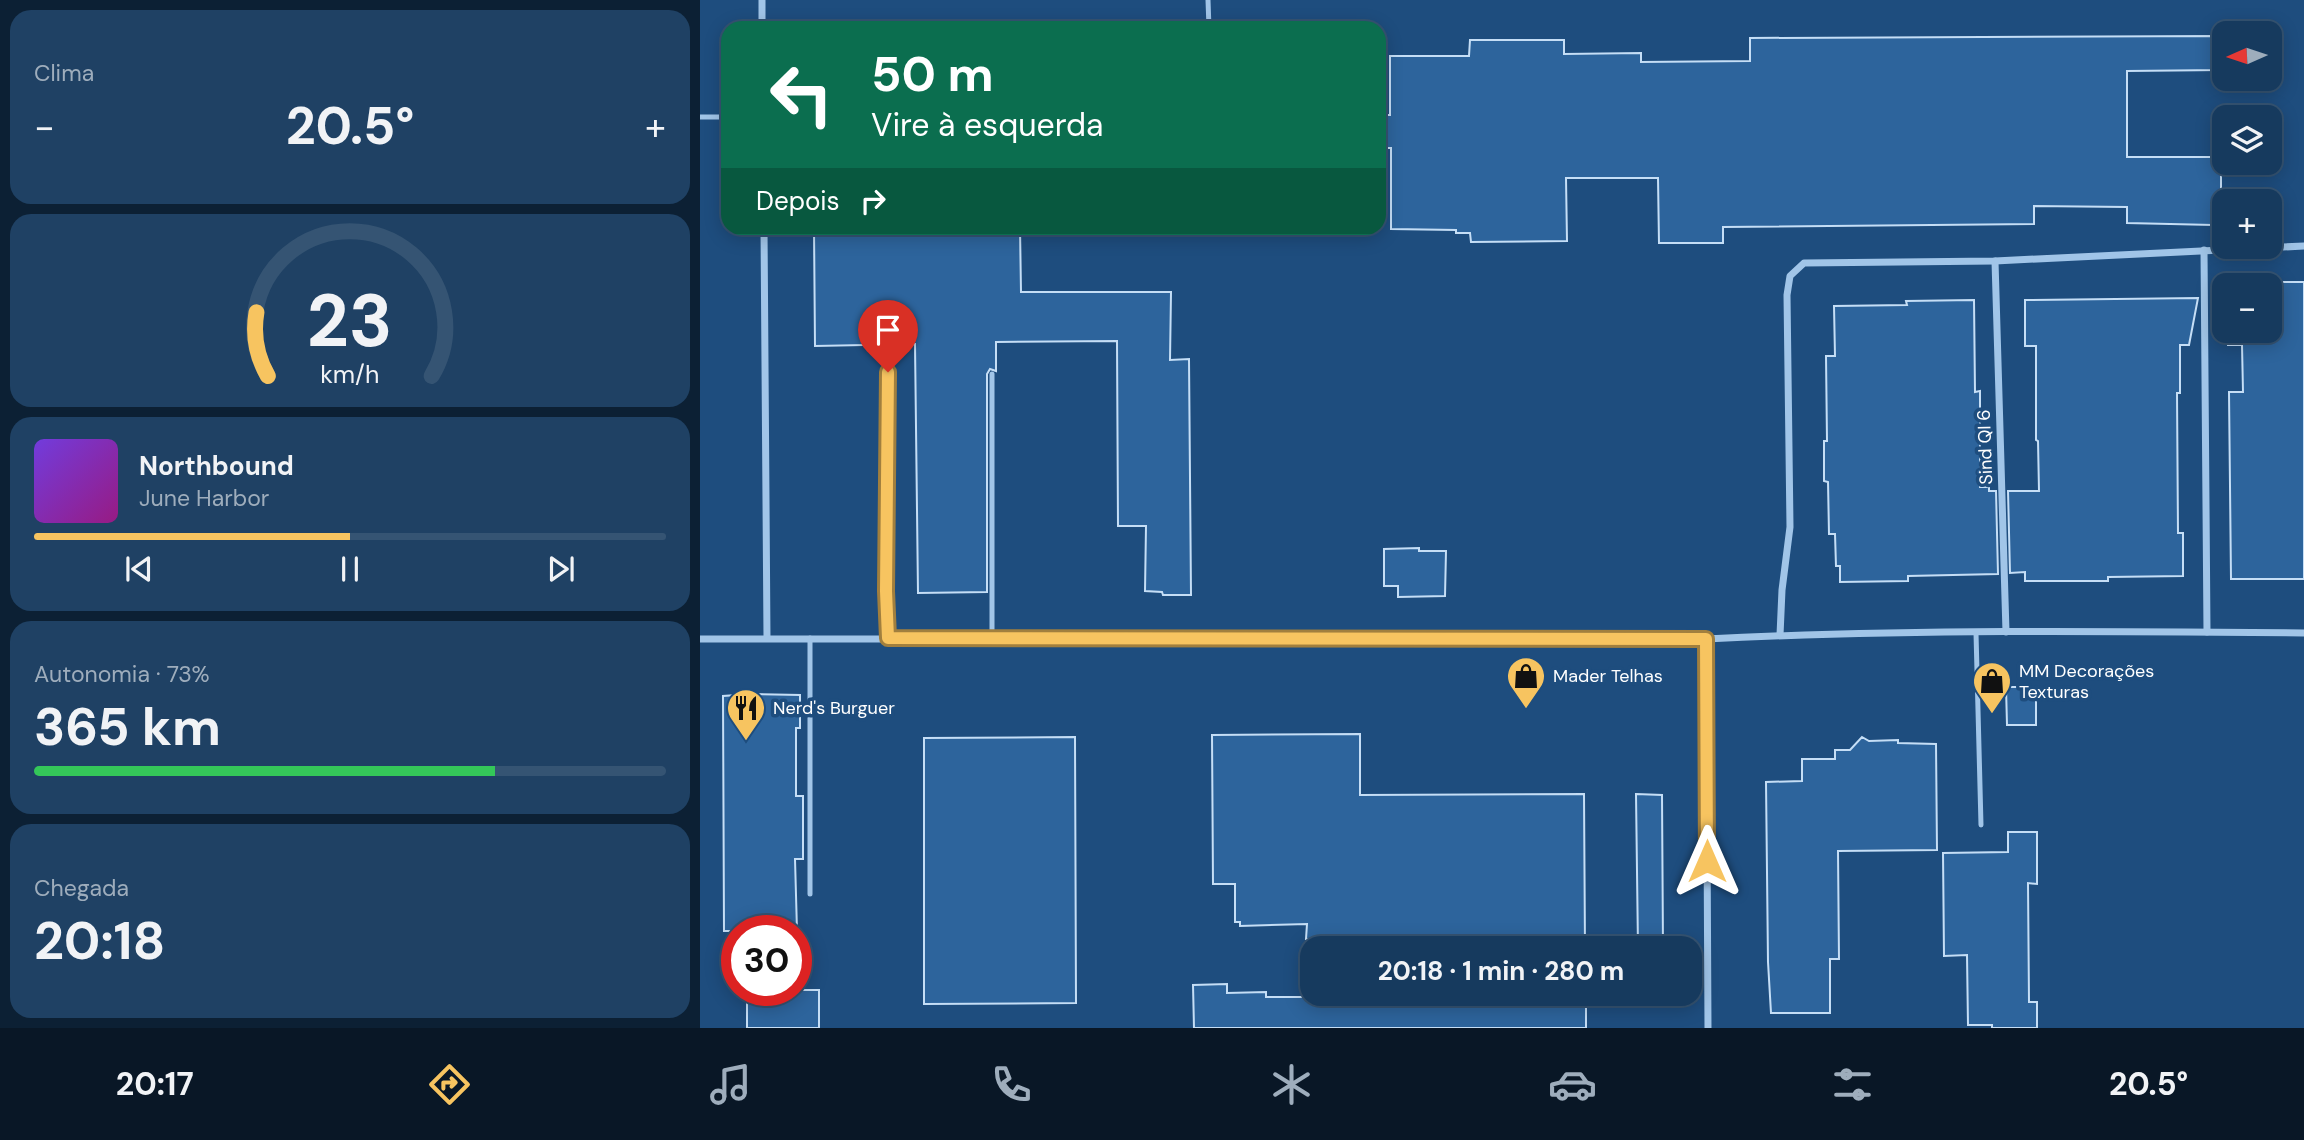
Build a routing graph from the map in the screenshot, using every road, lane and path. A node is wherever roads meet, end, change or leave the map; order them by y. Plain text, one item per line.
1 (762, 0) edge
2 (1209, 0) edge
3 (762, 21) edge
4 (1209, 21) edge
5 (700, 117) edge
6 (721, 117) edge
7 (764, 235) edge
8 (2304, 246) edge
9 (2204, 250) junction
10 (1995, 261) junction
11 (888, 372) dead end
12 (992, 374) dead end
13 (2006, 632) junction
14 (2207, 632) junction
15 (1976, 633) junction
16 (2304, 633) edge
17 (1780, 635) junction
18 (767, 638) junction
19 (810, 638) junction
20 (888, 638) junction
21 (992, 638) junction
22 (700, 639) edge
23 (1706, 639) junction
24 (1981, 825) dead end
25 (810, 894) dead end
26 (1708, 1028) edge

1 - 3 street
2 - 4 lane
5 - 6 lane
7 - 18 street
8 - 9 street
9 - 10 street
9 - 14 street
10 - 13 street, Sind QI 6
10 - 17 street
11 - 20 lane
12 - 21 lane
13 - 14 street
13 - 15 street
14 - 16 street
15 - 17 street
15 - 24 lane
17 - 23 street
18 - 19 street
18 - 22 street
19 - 20 street
19 - 25 lane
20 - 21 street
21 - 23 street
23 - 26 street

